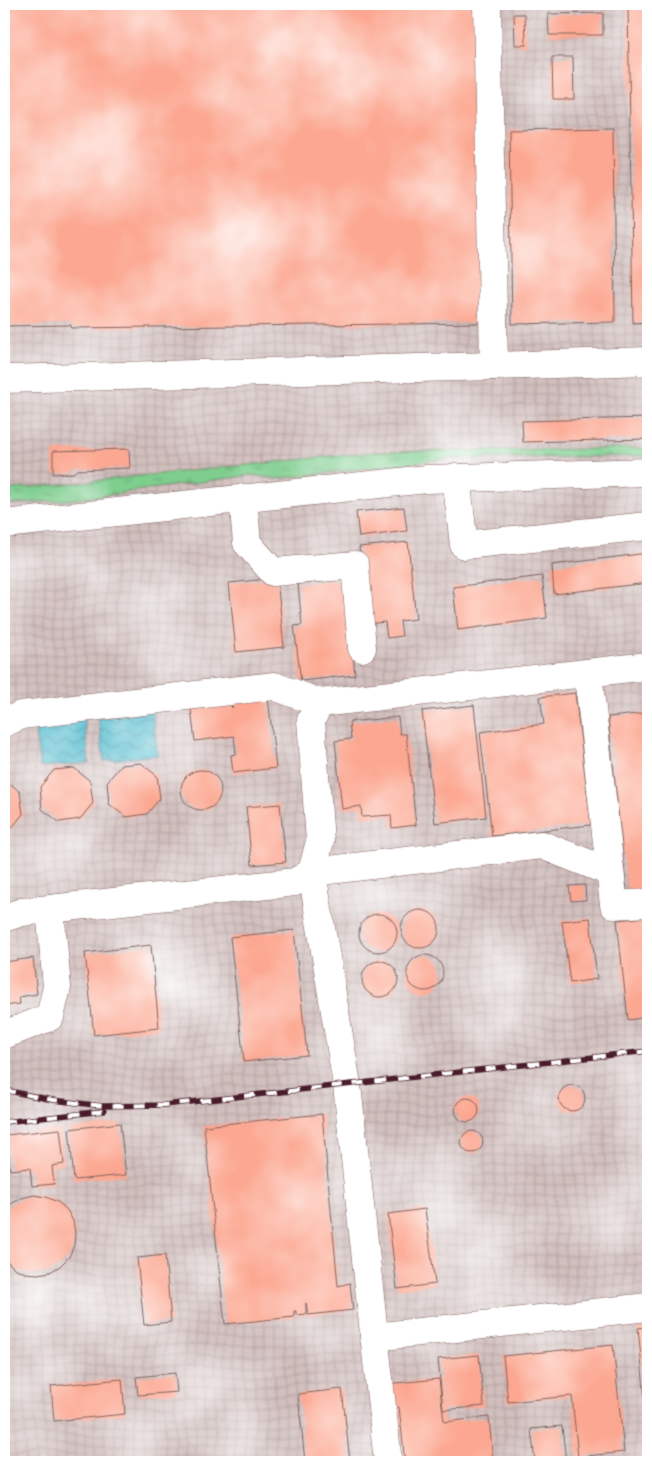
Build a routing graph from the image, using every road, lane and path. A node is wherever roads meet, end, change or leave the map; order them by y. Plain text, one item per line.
1 (487, 4) edge
2 (648, 361) edge
3 (494, 366) junction
4 (4, 379) edge
5 (648, 472) edge
6 (456, 477) junction
7 (243, 498) junction
8 (4, 524) edge
9 (648, 526) edge
10 (362, 648) dead end
11 (648, 666) edge
12 (588, 673) junction
13 (320, 703) junction
14 (4, 722) edge
15 (312, 872) junction
16 (610, 872) junction
17 (648, 903) edge
18 (50, 909) junction
19 (4, 918) edge
20 (4, 1035) edge
21 (648, 1307) edge
22 (374, 1337) junction
23 (388, 1462) edge

1 - 3 lane
2 - 3 lane
3 - 4 lane
5 - 6 lane
6 - 7 lane
6 - 9 lane
7 - 8 lane
7 - 10 lane
11 - 12 lane
12 - 13 lane
12 - 16 lane
13 - 14 lane
13 - 15 lane
15 - 16 lane
15 - 18 lane
15 - 22 lane
16 - 17 lane
18 - 19 lane
18 - 20 lane
21 - 22 lane
22 - 23 lane

